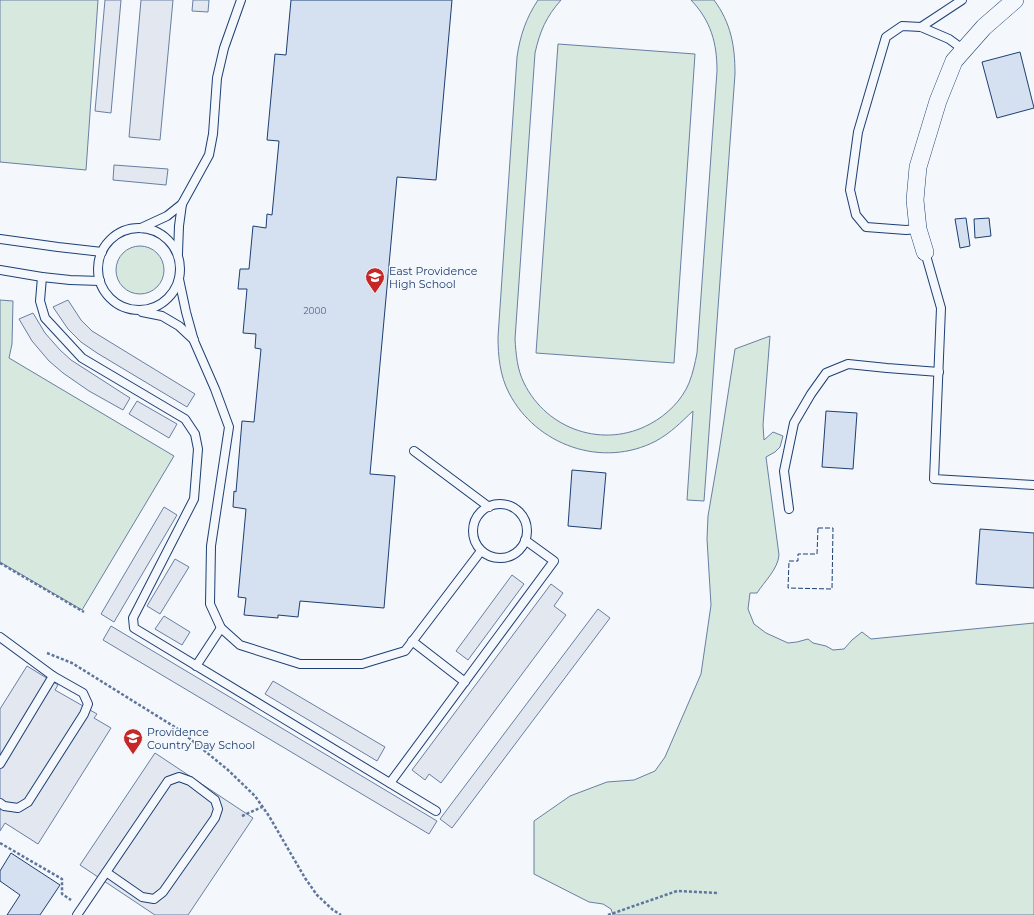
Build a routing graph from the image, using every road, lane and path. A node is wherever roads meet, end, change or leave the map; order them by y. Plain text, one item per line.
1 (241, 0) edge
2 (962, 0) edge
3 (1015, 0) edge
4 (921, 27) junction
5 (964, 50) junction
6 (182, 204) junction
7 (141, 228) junction
8 (918, 229) junction
9 (0, 239) edge
10 (102, 252) junction
11 (925, 252) joint
12 (178, 255) junction
13 (0, 270) edge
14 (42, 277) junction
15 (179, 279) junction
16 (100, 281) junction
17 (132, 310) junction
18 (194, 340) junction
19 (938, 372) junction
20 (414, 451) dead end
21 (1034, 485) edge
22 (489, 507) junction
23 (789, 509) dead end
24 (525, 540) junction
25 (482, 551) junction
26 (0, 563) edge
27 (84, 612) dead end
28 (221, 628) junction
29 (0, 637) edge
30 (412, 641) junction
31 (44, 652) dead end
32 (196, 666) junction
33 (53, 676) junction
34 (465, 682) junction
35 (0, 764) edge
36 (390, 783) junction
37 (0, 803) edge
38 (262, 807) junction
39 (436, 811) dead end
40 (242, 816) dead end
41 (0, 843) edge
42 (106, 872) junction
43 (719, 893) dead end
44 (72, 902) dead end
45 (77, 915) edge
46 (341, 915) edge
47 (608, 915) edge

1 - 6 lane
2 - 4 lane
3 - 5 street
4 - 5 lane
4 - 8 lane
5 - 8 street
6 - 7 lane
6 - 12 lane
7 - 10 lane
7 - 12 lane
8 - 11 street
9 - 10 lane
10 - 16 lane
11 - 19 lane
12 - 15 lane
13 - 14 lane
14 - 16 lane
14 - 32 lane
15 - 17 lane
15 - 18 lane
16 - 17 lane
17 - 18 lane
18 - 28 lane
19 - 21 lane
19 - 23 lane
20 - 22 lane
22 - 24 lane
22 - 25 lane
24 - 25 lane
24 - 34 lane
25 - 30 lane
26 - 27 path
28 - 30 lane
28 - 32 lane
29 - 33 lane
30 - 34 lane
31 - 38 path
32 - 36 lane
33 - 35 lane
33 - 37 lane
34 - 36 lane
36 - 39 lane
38 - 40 path
38 - 46 path
41 - 44 path
42 - 42 lane
42 - 45 lane
43 - 47 path

